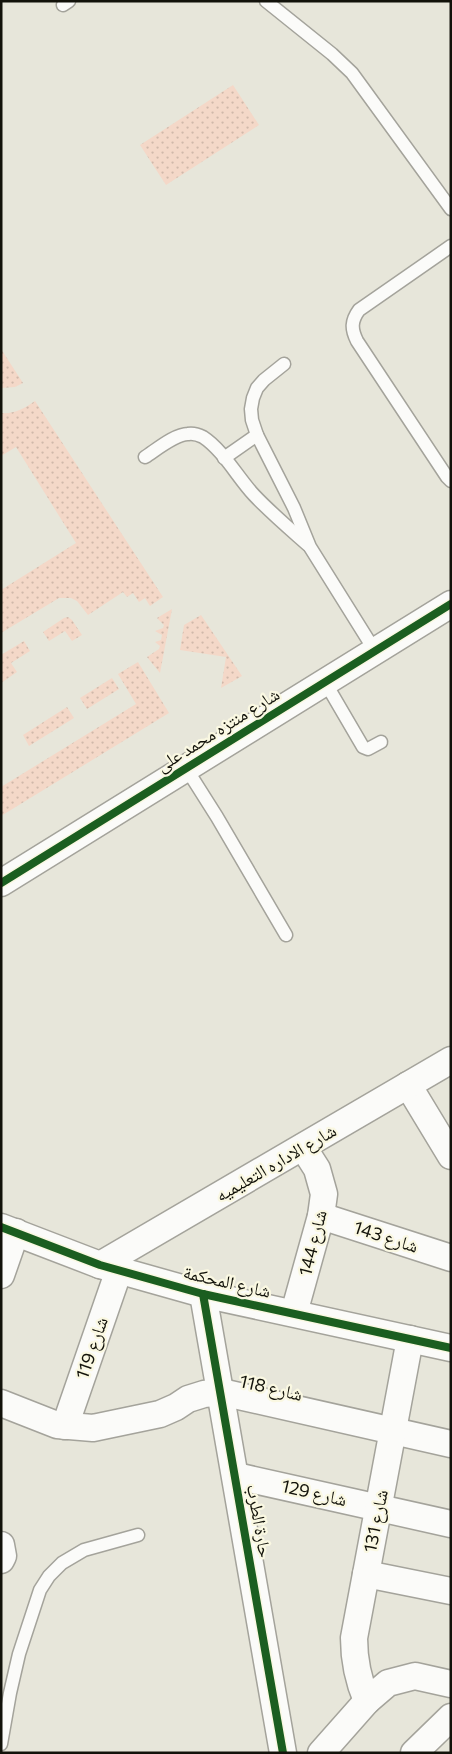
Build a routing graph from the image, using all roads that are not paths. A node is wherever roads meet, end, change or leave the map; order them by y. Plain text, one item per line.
1 (266, 1) edge
2 (451, 209) edge
3 (451, 246) edge
4 (284, 364) dead end
5 (257, 435) junction
6 (145, 458) dead end
7 (224, 458) junction
8 (451, 481) edge
9 (310, 547) junction
10 (451, 604) edge
11 (374, 651) junction
12 (325, 682) junction
13 (381, 742) dead end
14 (186, 768) junction
15 (1, 883) edge
16 (286, 935) dead end
17 (451, 1060) edge
18 (408, 1085) junction
19 (303, 1146) junction
20 (451, 1156) edge
21 (322, 1216) junction
22 (9, 1229) edge
23 (451, 1258) edge
24 (110, 1268) junction
25 (1, 1275) edge
26 (204, 1294) junction
27 (294, 1314) junction
28 (410, 1339) junction
29 (451, 1348) edge
30 (221, 1392) junction
31 (1, 1403) edge
32 (65, 1426) junction
33 (393, 1430) junction
34 (451, 1444) edge
35 (236, 1476) junction
36 (378, 1508) junction
37 (451, 1524) edge
38 (138, 1535) dead end
39 (1, 1545) edge
40 (1, 1560) edge
41 (366, 1574) junction
42 (451, 1591) edge
43 (451, 1684) edge
44 (368, 1702) junction
45 (451, 1717) edge
46 (1, 1744) edge
47 (283, 1753) edge
48 (321, 1753) edge
49 (414, 1753) edge

1 - 2 lane
3 - 8 lane
4 - 5 lane
5 - 7 lane
5 - 9 lane
6 - 7 lane
7 - 9 lane
9 - 11 lane
10 - 11 street, شارع منتزه محمد على
11 - 12 street, شارع منتزه محمد على
12 - 13 lane
12 - 14 street, شارع منتزه محمد على
14 - 15 street, شارع منتزه محمد على
14 - 16 lane
17 - 18 street, شارع الاداره التعليميه
18 - 19 street, شارع الاداره التعليميه
18 - 20 street
19 - 21 street, شارع 144
19 - 24 street, شارع الاداره التعليميه
21 - 23 street, شارع 143
21 - 27 street, شارع 144
22 - 24 street, شارع المحكمة
22 - 25 street
24 - 26 street, شارع المحكمة
24 - 32 street, شارع 119
26 - 27 street, شارع المحكمة
26 - 30 street, حارة الطرب
27 - 28 street, شارع المحكمة
28 - 29 street, شارع المحكمة
28 - 33 street, شارع 131
30 - 32 street, شارع 118
30 - 33 street, شارع 118
30 - 35 street, حارة الطرب
31 - 32 street, شارع 118
33 - 34 street, شارع 118
33 - 36 street, شارع 131
35 - 36 street, شارع 129
35 - 47 street, حارة الطرب
36 - 37 street, شارع 129
36 - 41 street, شارع 131
38 - 46 lane
39 - 40 street
41 - 42 street
41 - 44 street, شارع 131
43 - 44 street
44 - 48 street
45 - 49 street

